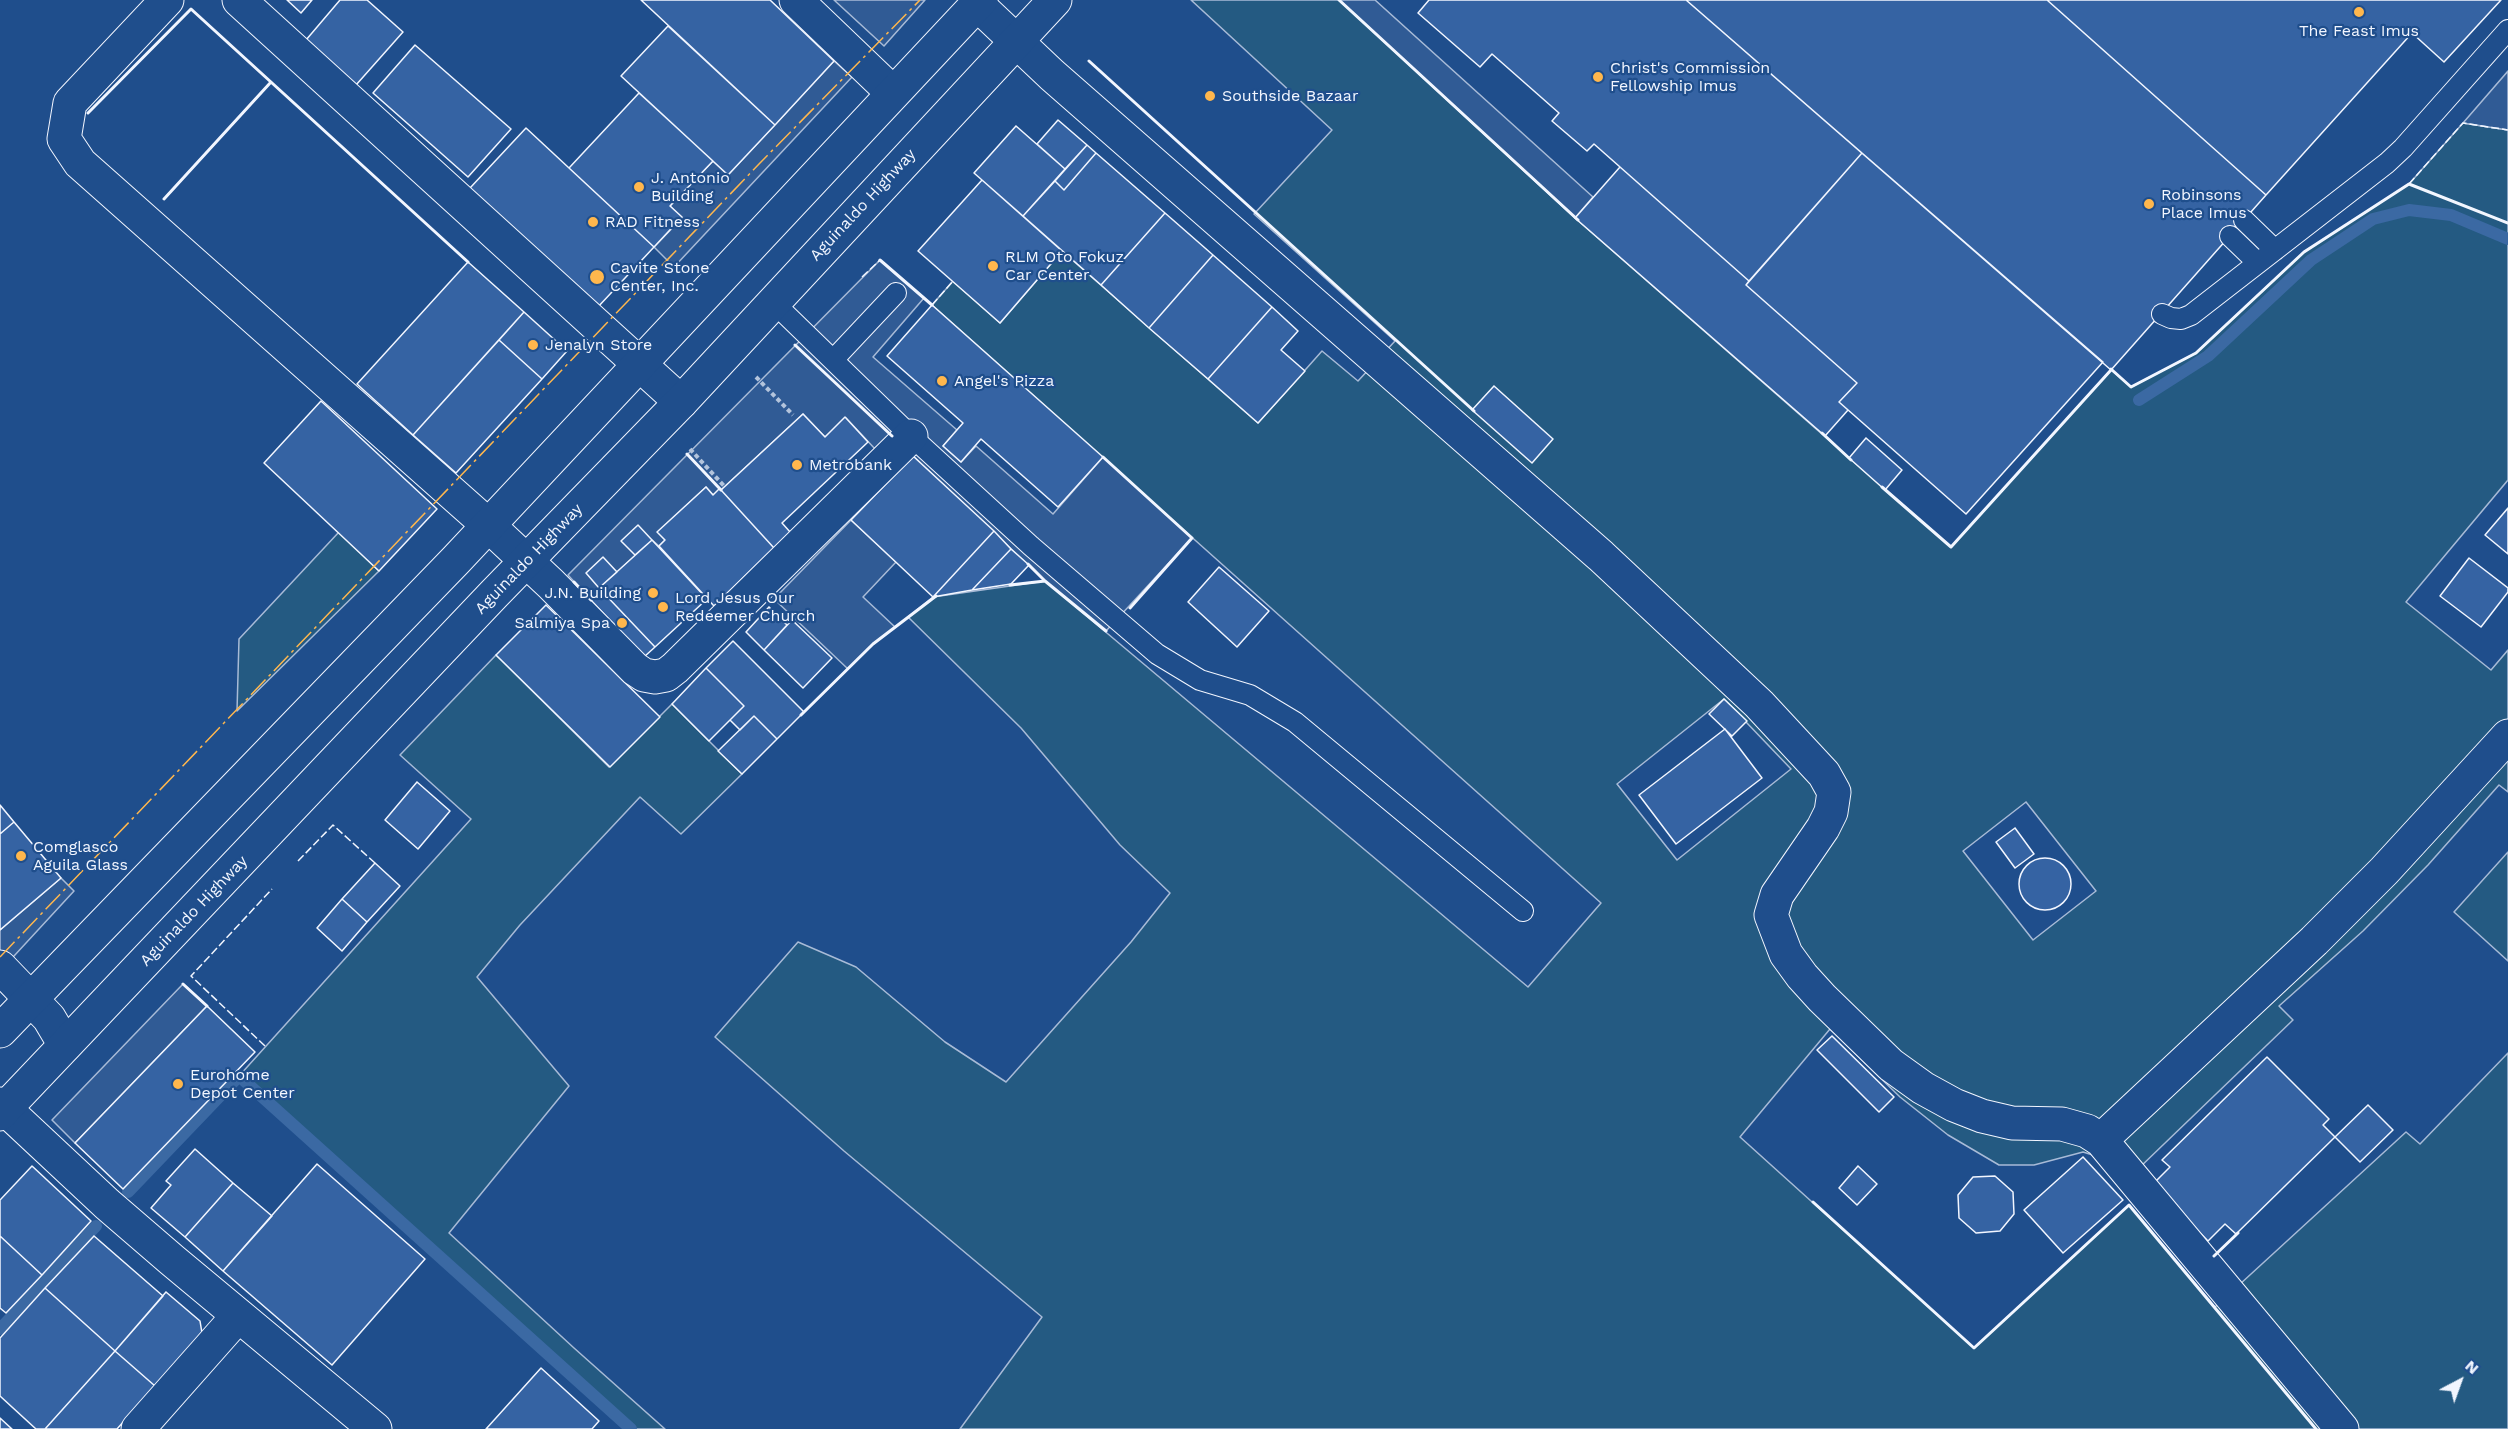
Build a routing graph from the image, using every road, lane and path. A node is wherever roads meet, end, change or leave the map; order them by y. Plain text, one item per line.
1 (239, 0) edge
2 (796, 0) edge
3 (1055, 0) edge
4 (979, 2) edge
5 (153, 5) edge
6 (2508, 30) edge
7 (1015, 41) junction
8 (893, 93) junction
9 (2244, 220) dead end
10 (2230, 236) dead end
11 (2275, 250) junction
12 (2258, 263) junction
13 (896, 293) dead end
14 (773, 302) junction
15 (2162, 314) dead end
16 (833, 360) junction
17 (640, 364) junction
18 (753, 375) dead end
19 (681, 402) junction
20 (793, 415) dead end
21 (911, 436) junction
22 (685, 444) dead end
23 (725, 487) dead end
24 (488, 525) junction
25 (526, 561) junction
26 (2508, 736) edge
27 (1523, 912) dead end
28 (0, 968) edge
29 (12, 1010) edge
30 (65, 1045) junction
31 (2, 1109) edge
32 (2101, 1140) junction
33 (238, 1316) junction
34 (138, 1429) edge
35 (375, 1429) edge
36 (2342, 1429) edge

1 - 17 main road
2 - 8 main road
3 - 7 main road, Aguinaldo Highway
4 - 7 main road
4 - 8 main road
5 - 24 main road
6 - 11 lane
7 - 14 main road, Aguinaldo Highway
7 - 32 main road
8 - 17 main road
9 - 11 lane
10 - 12 lane
11 - 12 lane
12 - 15 lane
13 - 16 lane
14 - 16 lane
14 - 19 main road, Aguinaldo Highway
16 - 21 lane
17 - 19 main road
17 - 24 main road
18 - 20 path
19 - 25 main road, Aguinaldo Highway
21 - 25 main road
21 - 27 lane
22 - 23 path
24 - 25 main road
24 - 29 main road
25 - 30 main road, Aguinaldo Highway
26 - 32 main road
28 - 29 main road
29 - 30 main road
30 - 31 main road, Aguinaldo Highway
31 - 33 main road
32 - 36 main road
33 - 34 main road
33 - 35 main road

